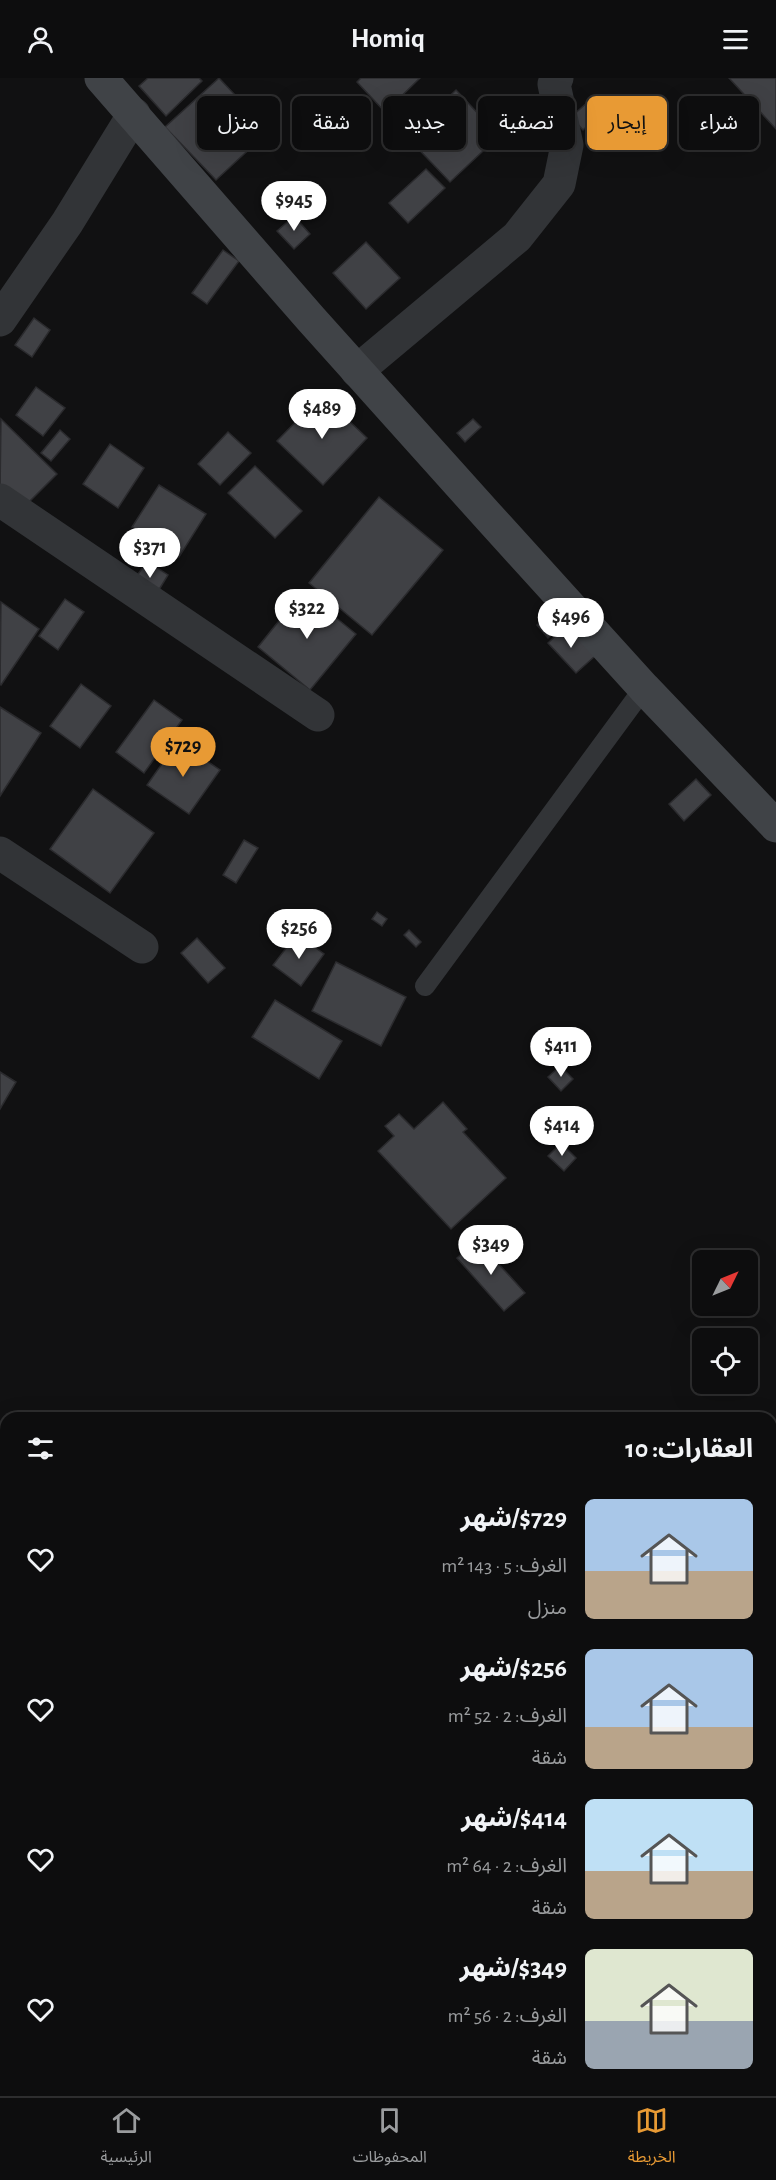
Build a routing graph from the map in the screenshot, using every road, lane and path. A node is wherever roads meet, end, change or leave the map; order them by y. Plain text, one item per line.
1 (101, 78) edge
2 (557, 78) edge
3 (134, 114) junction
4 (0, 320) edge
5 (357, 370) junction
6 (0, 500) edge
7 (645, 688) junction
8 (318, 715) dead end
9 (776, 826) edge
10 (0, 853) edge
11 (142, 947) dead end
12 (425, 986) dead end

1 - 3 street
2 - 5 street
3 - 4 street
3 - 5 street
5 - 7 street
6 - 8 street
7 - 9 street
7 - 12 lane
10 - 11 street

